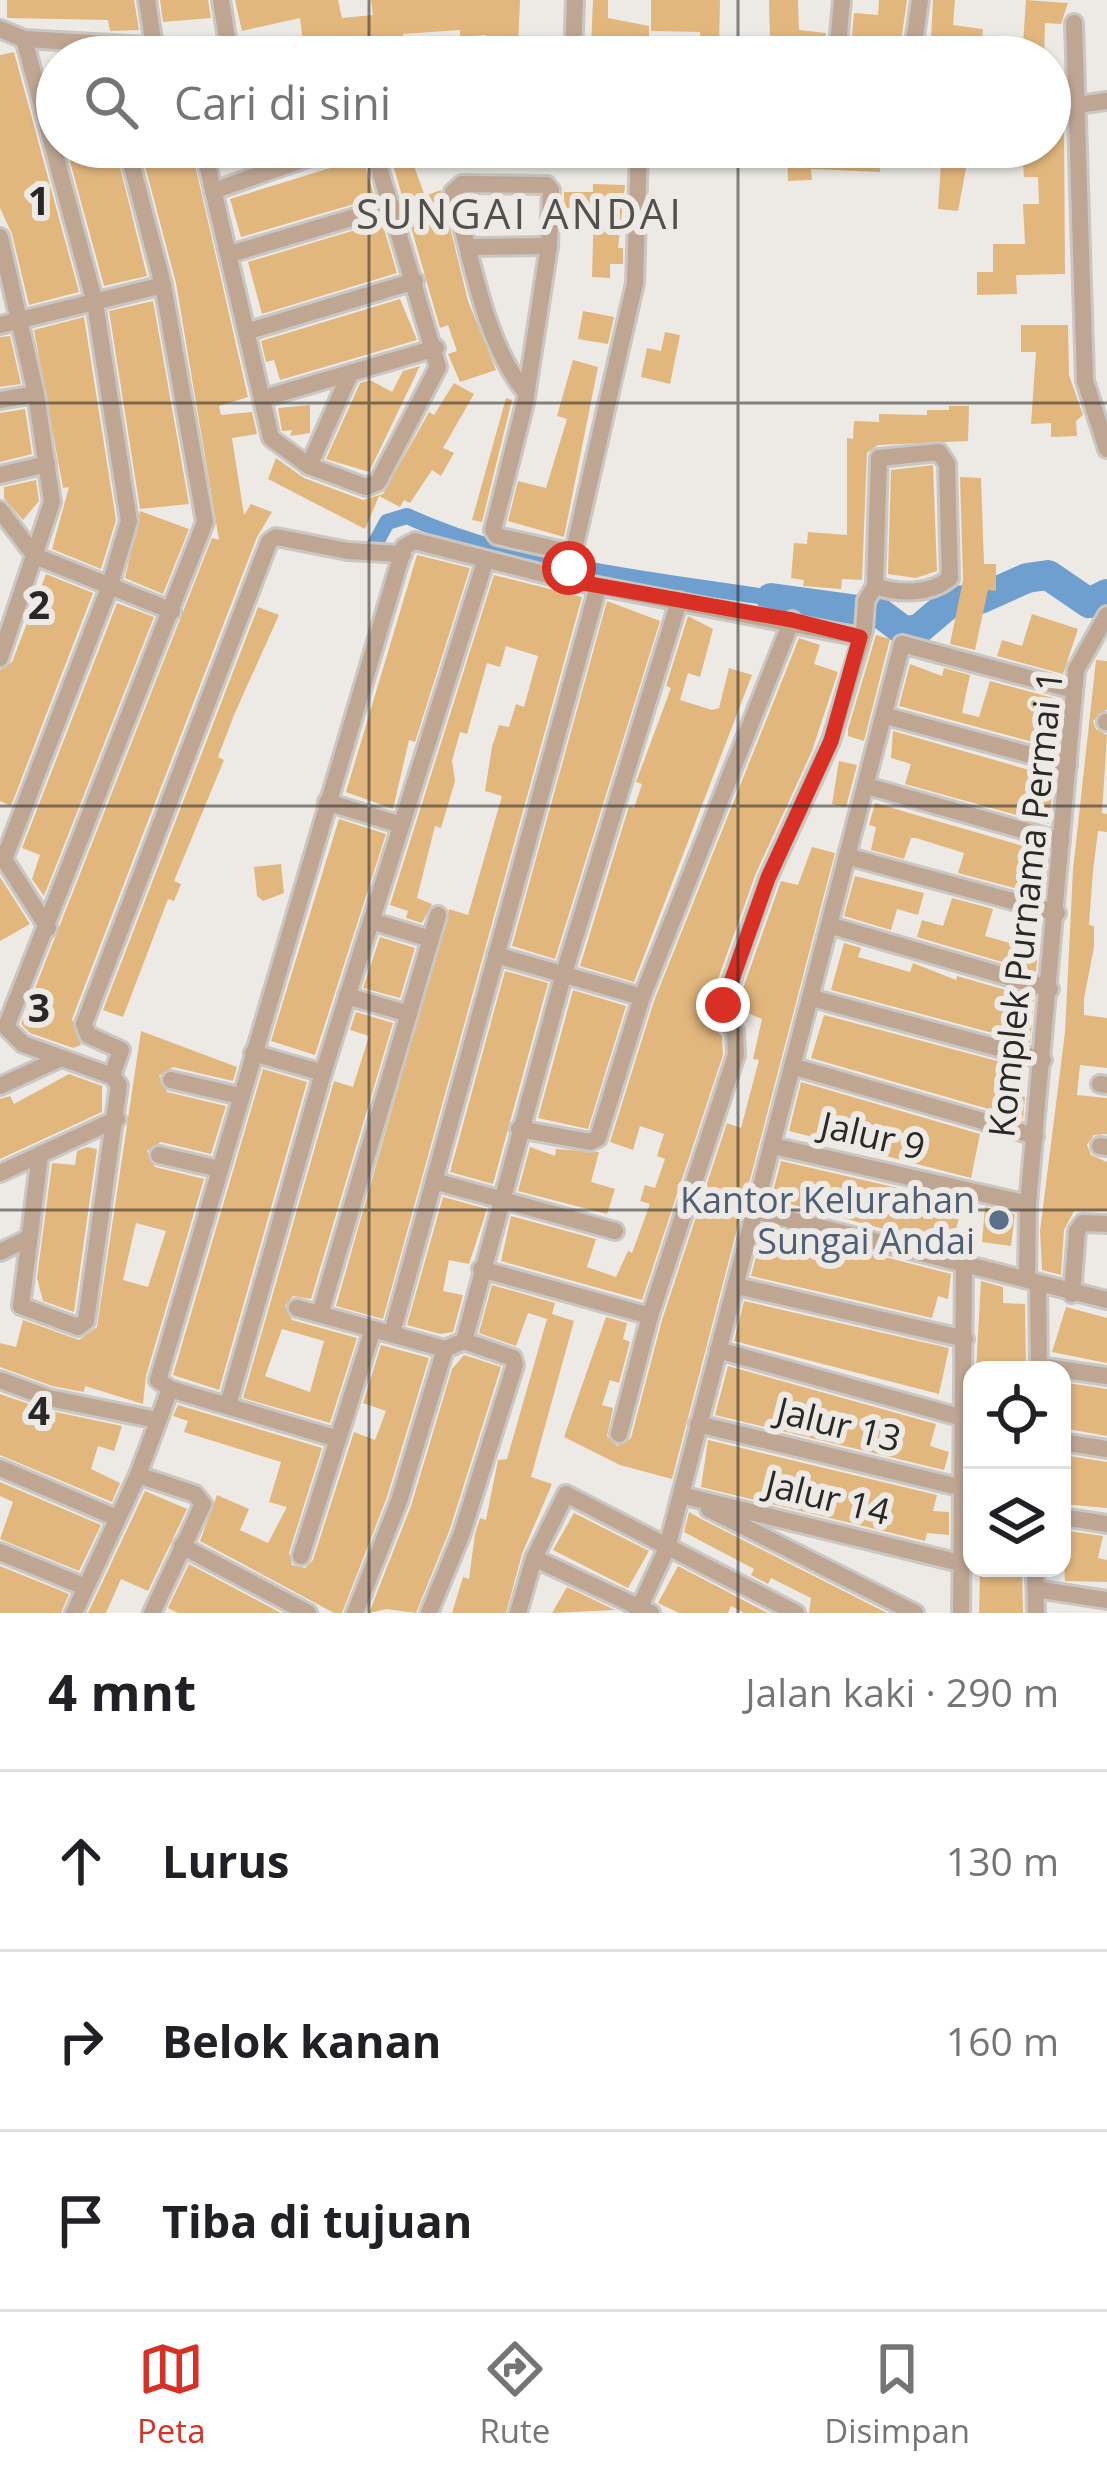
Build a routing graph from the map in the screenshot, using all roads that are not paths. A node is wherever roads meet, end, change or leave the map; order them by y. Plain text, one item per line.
1 (147, 0) edge
2 (221, 0) edge
3 (574, 0) edge
4 (842, 0) edge
5 (920, 0) edge
6 (1074, 23) dead end
7 (0, 29) edge
8 (152, 36) edge
9 (227, 36) edge
10 (573, 36) edge
11 (839, 36) edge
12 (915, 36) edge
13 (24, 39) junction
14 (36, 41) edge
15 (36, 84) edge
16 (1107, 101) edge
17 (1071, 108) edge
18 (1074, 108) junction
19 (59, 168) edge
20 (132, 168) edge
21 (208, 168) edge
22 (277, 168) edge
23 (380, 168) edge
24 (638, 168) edge
25 (213, 190) junction
26 (392, 206) junction
27 (1, 246) edge
28 (550, 246) junction
29 (469, 247) junction
30 (230, 254) junction
31 (416, 281) junction
32 (163, 285) junction
33 (95, 303) junction
34 (21, 320) junction
35 (0, 325) edge
36 (249, 331) junction
37 (436, 348) junction
38 (349, 376) junction
39 (526, 393) junction
40 (36, 394) junction
41 (264, 398) junction
42 (0, 400) edge
43 (1107, 449) edge
44 (47, 464) junction
45 (309, 466) junction
46 (0, 475) edge
47 (0, 510) edge
48 (403, 554) junction
49 (34, 556) junction
50 (485, 562) junction
51 (570, 565) junction
52 (598, 586) junction
53 (109, 587) junction
54 (870, 593) junction
55 (679, 602) junction
56 (172, 611) junction
57 (1107, 615) edge
58 (792, 620) junction
59 (862, 629) junction
60 (1, 650) edge
61 (1074, 690) junction
62 (886, 716) junction
63 (1068, 765) junction
64 (867, 785) junction
65 (327, 802) junction
66 (401, 825) junction
67 (1060, 841) junction
68 (2, 856) edge
69 (850, 857) junction
70 (1057, 913) junction
71 (438, 916) dead end
72 (371, 921) junction
73 (832, 926) junction
74 (48, 928) junction
75 (431, 939) junction
76 (496, 955) junction
77 (564, 973) junction
78 (1050, 989) junction
79 (347, 996) junction
80 (641, 997) junction
81 (812, 998) junction
82 (7, 1007) edge
83 (409, 1013) junction
84 (253, 1053) junction
85 (59, 1058) junction
86 (1042, 1060) junction
87 (796, 1067) junction
88 (323, 1072) junction
89 (112, 1076) junction
90 (171, 1080) dead end
91 (0, 1086) edge
92 (241, 1096) junction
93 (117, 1119) junction
94 (519, 1129) junction
95 (1035, 1136) junction
96 (773, 1145) junction
97 (40, 1155) junction
98 (159, 1155) dead end
99 (219, 1168) junction
100 (0, 1173) edge
101 (434, 1181) junction
102 (500, 1196) junction
103 (1028, 1204) junction
104 (755, 1211) junction
105 (1107, 1224) edge
106 (615, 1231) dead end
107 (29, 1238) junction
108 (0, 1252) edge
109 (964, 1265) junction
110 (481, 1269) junction
111 (1032, 1281) junction
112 (737, 1286) junction
113 (1072, 1294) junction
114 (1107, 1300) edge
115 (297, 1308) dead end
116 (320, 1314) junction
117 (650, 1316) junction
118 (383, 1331) junction
119 (965, 1340) junction
120 (464, 1341) junction
121 (445, 1349) junction
122 (718, 1349) junction
123 (964, 1361) edge
124 (1038, 1361) edge
125 (1071, 1372) edge
126 (1107, 1376) edge
127 (0, 1380) edge
128 (170, 1389) junction
129 (228, 1405) junction
130 (963, 1418) edge
131 (157, 1420) junction
132 (698, 1424) junction
133 (619, 1434) dead end
134 (338, 1439) junction
135 (1071, 1443) edge
136 (1107, 1449) edge
137 (0, 1468) edge
138 (138, 1475) junction
139 (963, 1488) joint
140 (681, 1495) junction
141 (117, 1518) junction
142 (1071, 1518) edge
143 (1107, 1524) edge
144 (182, 1546) junction
145 (668, 1548) junction
146 (0, 1552) edge
147 (301, 1556) dead end
148 (534, 1558) junction
149 (960, 1562) junction
150 (1036, 1577) edge
151 (85, 1588) junction
152 (1036, 1589) junction
153 (1107, 1600) edge
154 (643, 1611) edge
155 (74, 1613) edge
156 (152, 1613) edge
157 (308, 1613) edge
158 (355, 1613) edge
159 (429, 1613) edge
160 (518, 1613) edge
161 (796, 1613) edge
162 (915, 1613) edge
163 (961, 1613) edge
164 (1036, 1613) edge

1 - 8 street
2 - 9 street
3 - 10 street
4 - 11 street
5 - 12 street
6 - 18 street
7 - 13 street
13 - 14 street
13 - 15 street
16 - 18 street
17 - 18 street
18 - 43 street
19 - 33 street
20 - 32 street
21 - 25 street
22 - 25 street
23 - 26 street
24 - 51 street
25 - 30 street
26 - 30 street
26 - 31 street
27 - 34 street
28 - 29 street
28 - 29 street
28 - 39 street
29 - 39 street
30 - 36 street
31 - 36 street
31 - 37 street
32 - 33 street
32 - 56 street
33 - 34 street
33 - 53 street
34 - 35 street
34 - 40 street
36 - 41 street
37 - 38 street
37 - 45 street
38 - 41 street
38 - 45 street
39 - 51 street
40 - 42 street
40 - 44 street
41 - 45 street
44 - 46 street
44 - 49 street
47 - 49 street
48 - 50 street
48 - 65 street
48 - 89 street
49 - 53 street
49 - 60 street
50 - 51 street
50 - 66 street
51 - 52 street
52 - 55 street
52 - 76 street
53 - 56 street
53 - 68 street
54 - 54 street
54 - 59 street
55 - 58 street
55 - 77 street
56 - 74 street
57 - 61 street, Komplek Purnama Permai 1
58 - 59 street
58 - 80 street
59 - 117 street
61 - 62 street
61 - 63 street, Komplek Purnama Permai 1
62 - 63 street
62 - 64 street
63 - 67 street, Komplek Purnama Permai 1
64 - 67 street
64 - 69 street
65 - 66 street
65 - 84 street
66 - 72 street
67 - 70 street, Komplek Purnama Permai 1
68 - 74 street
69 - 70 street
69 - 73 street
70 - 78 street, Komplek Purnama Permai 1
71 - 75 street
72 - 75 street
72 - 79 street
73 - 78 street
73 - 81 street
74 - 82 street
75 - 83 street
76 - 77 street
76 - 101 street
77 - 80 street
77 - 94 street
78 - 86 street, Komplek Purnama Permai 1
79 - 83 street
79 - 88 street
80 - 94 street
81 - 86 street
81 - 87 street
82 - 85 street
83 - 116 street
84 - 88 street
84 - 92 street
85 - 89 street
85 - 91 street
86 - 95 street, Komplek Purnama Permai 1
87 - 95 street
87 - 96 street
88 - 129 street
89 - 93 street
90 - 92 street
92 - 99 street
93 - 97 street
93 - 107 street
94 - 102 street
95 - 103 street, Komplek Purnama Permai 1
96 - 103 street, Jalur 9
96 - 104 street
97 - 100 street
97 - 107 street
98 - 99 street
99 - 128 street
101 - 102 street
101 - 118 street
102 - 106 street
102 - 110 street
103 - 111 street, Komplek Purnama Permai 1
104 - 109 street
104 - 112 street
105 - 113 street
107 - 108 street
109 - 111 street
109 - 119 street
110 - 117 street
110 - 120 street
111 - 113 street
111 - 124 street, Komplek Purnama Permai 1
112 - 119 street
112 - 122 street
113 - 114 street
115 - 116 street
116 - 118 street
117 - 133 street
118 - 121 street
118 - 134 street
119 - 123 street
120 - 121 street
120 - 159 street
121 - 158 street
122 - 130 street
122 - 132 street
125 - 126 street
127 - 131 street
128 - 129 street
128 - 131 street
129 - 134 street
131 - 138 street
132 - 139 street, Jalur 13
132 - 140 street
134 - 147 street
135 - 136 street
137 - 141 street
138 - 141 street
138 - 144 street
139 - 149 street
140 - 145 street
140 - 149 street, Jalur 14
140 - 162 street
141 - 151 street
142 - 143 street
144 - 156 street
144 - 157 street
145 - 148 street
145 - 154 street
145 - 161 street
146 - 151 street
148 - 154 street
148 - 160 street
149 - 163 street
150 - 152 street
151 - 155 street
152 - 153 street
152 - 164 street

